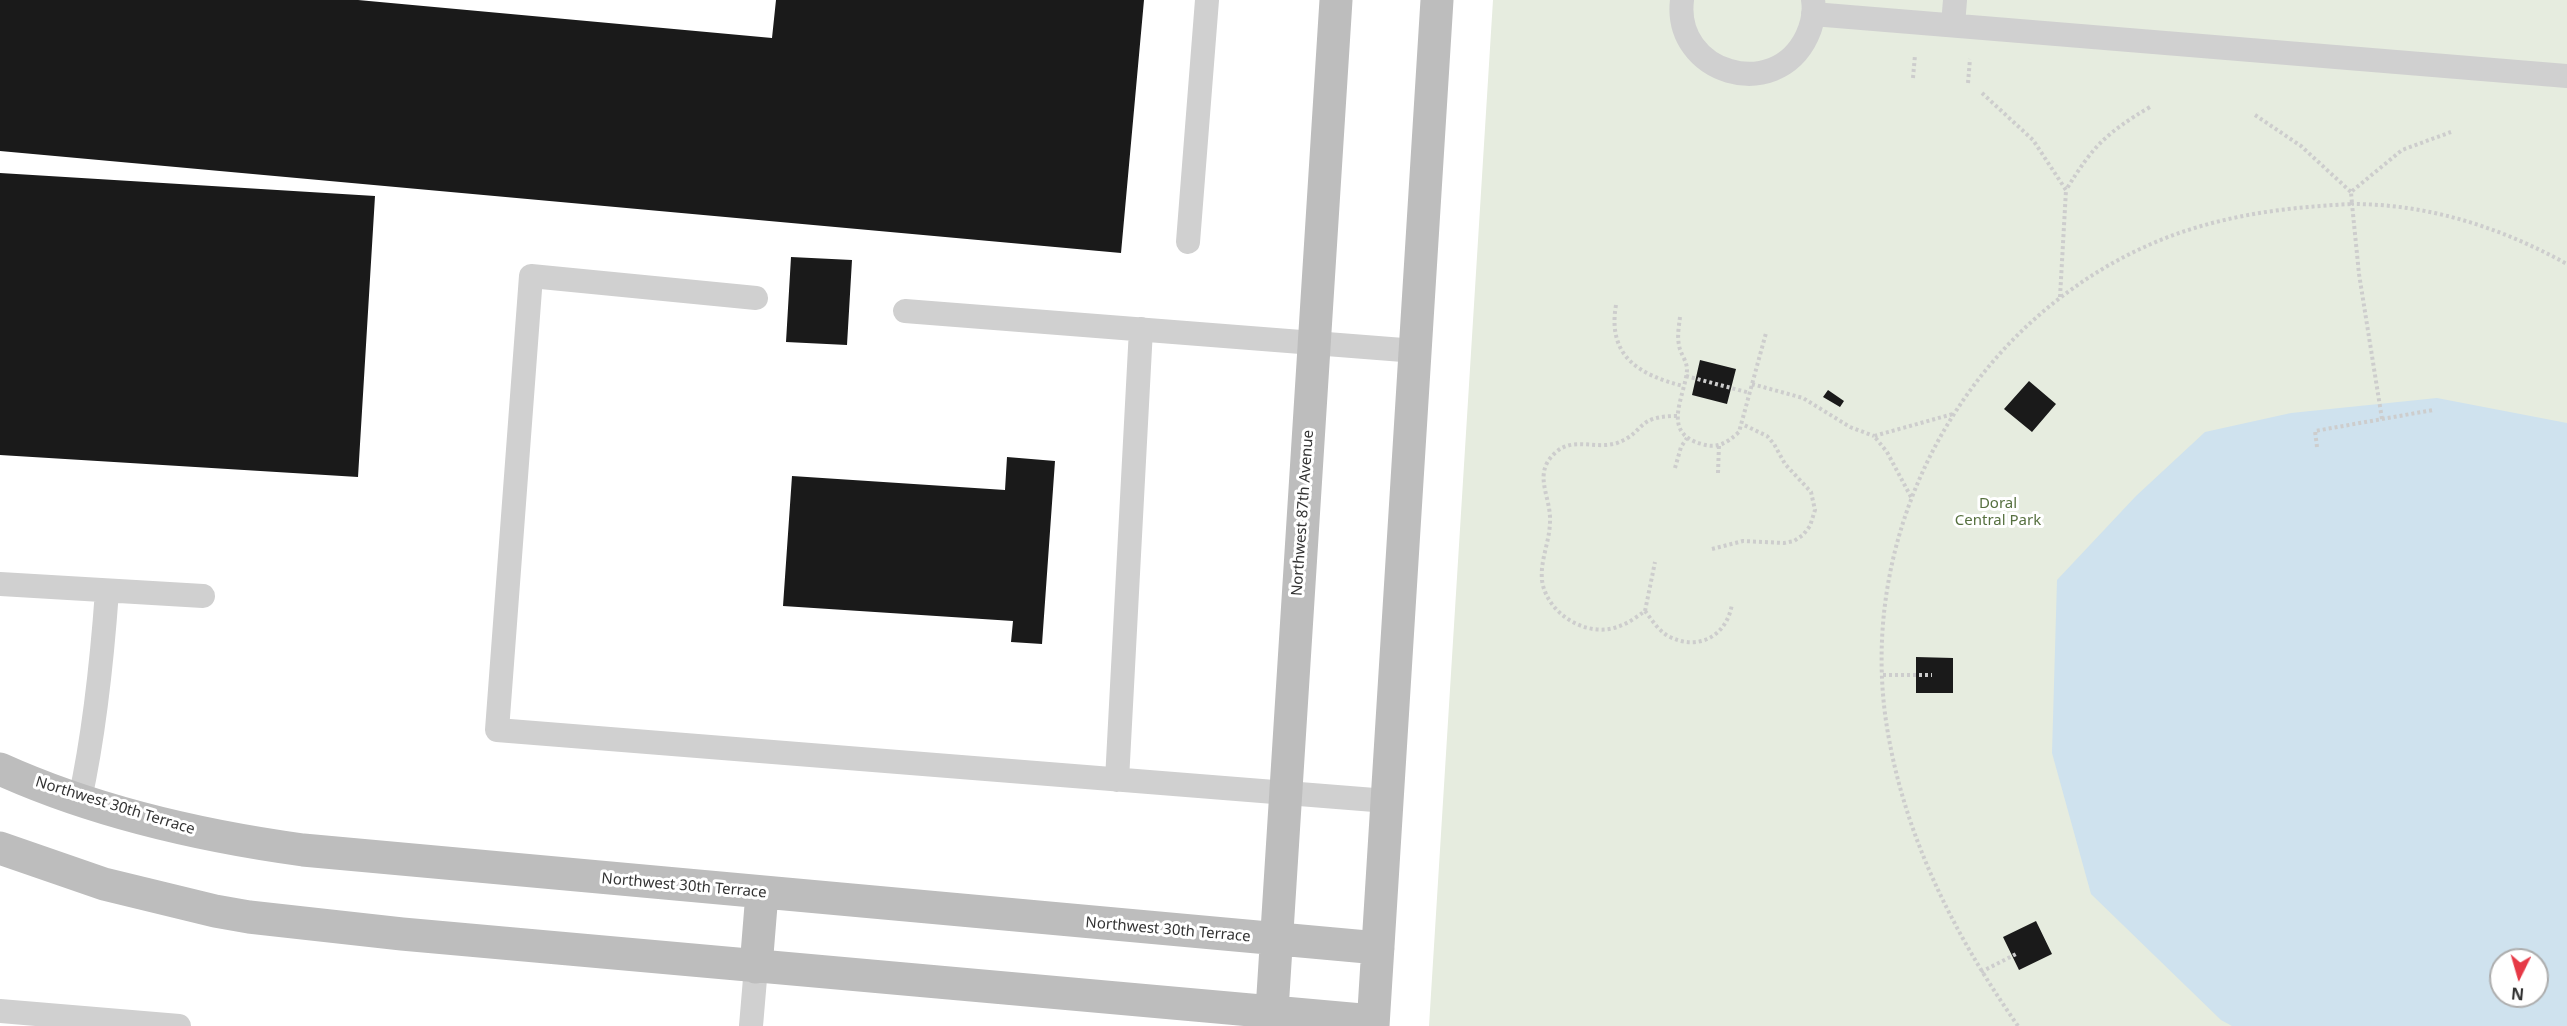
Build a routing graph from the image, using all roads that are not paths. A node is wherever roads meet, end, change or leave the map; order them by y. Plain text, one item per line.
1 (1207, 0) edge
2 (1336, 0) edge
3 (1437, 0) edge
4 (1682, 0) edge
5 (1955, 0) edge
6 (1813, 7) edge
7 (1953, 25) junction
8 (2567, 76) edge
9 (1188, 242) dead end
10 (756, 298) dead end
11 (905, 311) dead end
12 (1141, 329) junction
13 (1314, 343) junction
14 (1416, 351) junction
15 (0, 584) edge
16 (107, 591) junction
17 (203, 596) dead end
18 (0, 769) edge
19 (1117, 780) junction
20 (1286, 794) junction
21 (80, 799) junction
22 (1388, 801) junction
23 (0, 848) edge
24 (762, 893) junction
25 (1276, 939) junction
26 (1378, 948) junction
27 (756, 967) junction
28 (0, 1011) edge
29 (1272, 1020) edge
30 (1373, 1024) edge
31 (179, 1026) edge
32 (750, 1026) edge

1 - 9 lane
2 - 13 street, Northwest 87th Avenue
3 - 14 street
4 - 6 lane
5 - 7 lane
6 - 7 lane
7 - 8 lane
10 - 19 lane
11 - 12 lane
12 - 13 lane
12 - 19 lane
13 - 14 lane
13 - 20 street, Northwest 87th Avenue
14 - 22 street
15 - 16 lane
16 - 17 lane
16 - 21 lane
18 - 21 street, Northwest 30th Terrace
19 - 20 lane
20 - 22 lane
20 - 25 street, Northwest 87th Avenue
21 - 24 street, Northwest 30th Terrace
22 - 26 street
23 - 27 street
24 - 25 street, Northwest 30th Terrace
24 - 27 street
25 - 26 street, Northwest 30th Terrace
25 - 29 street, Northwest 87th Avenue
26 - 30 street
27 - 29 street
27 - 32 lane
28 - 31 lane
29 - 30 street

